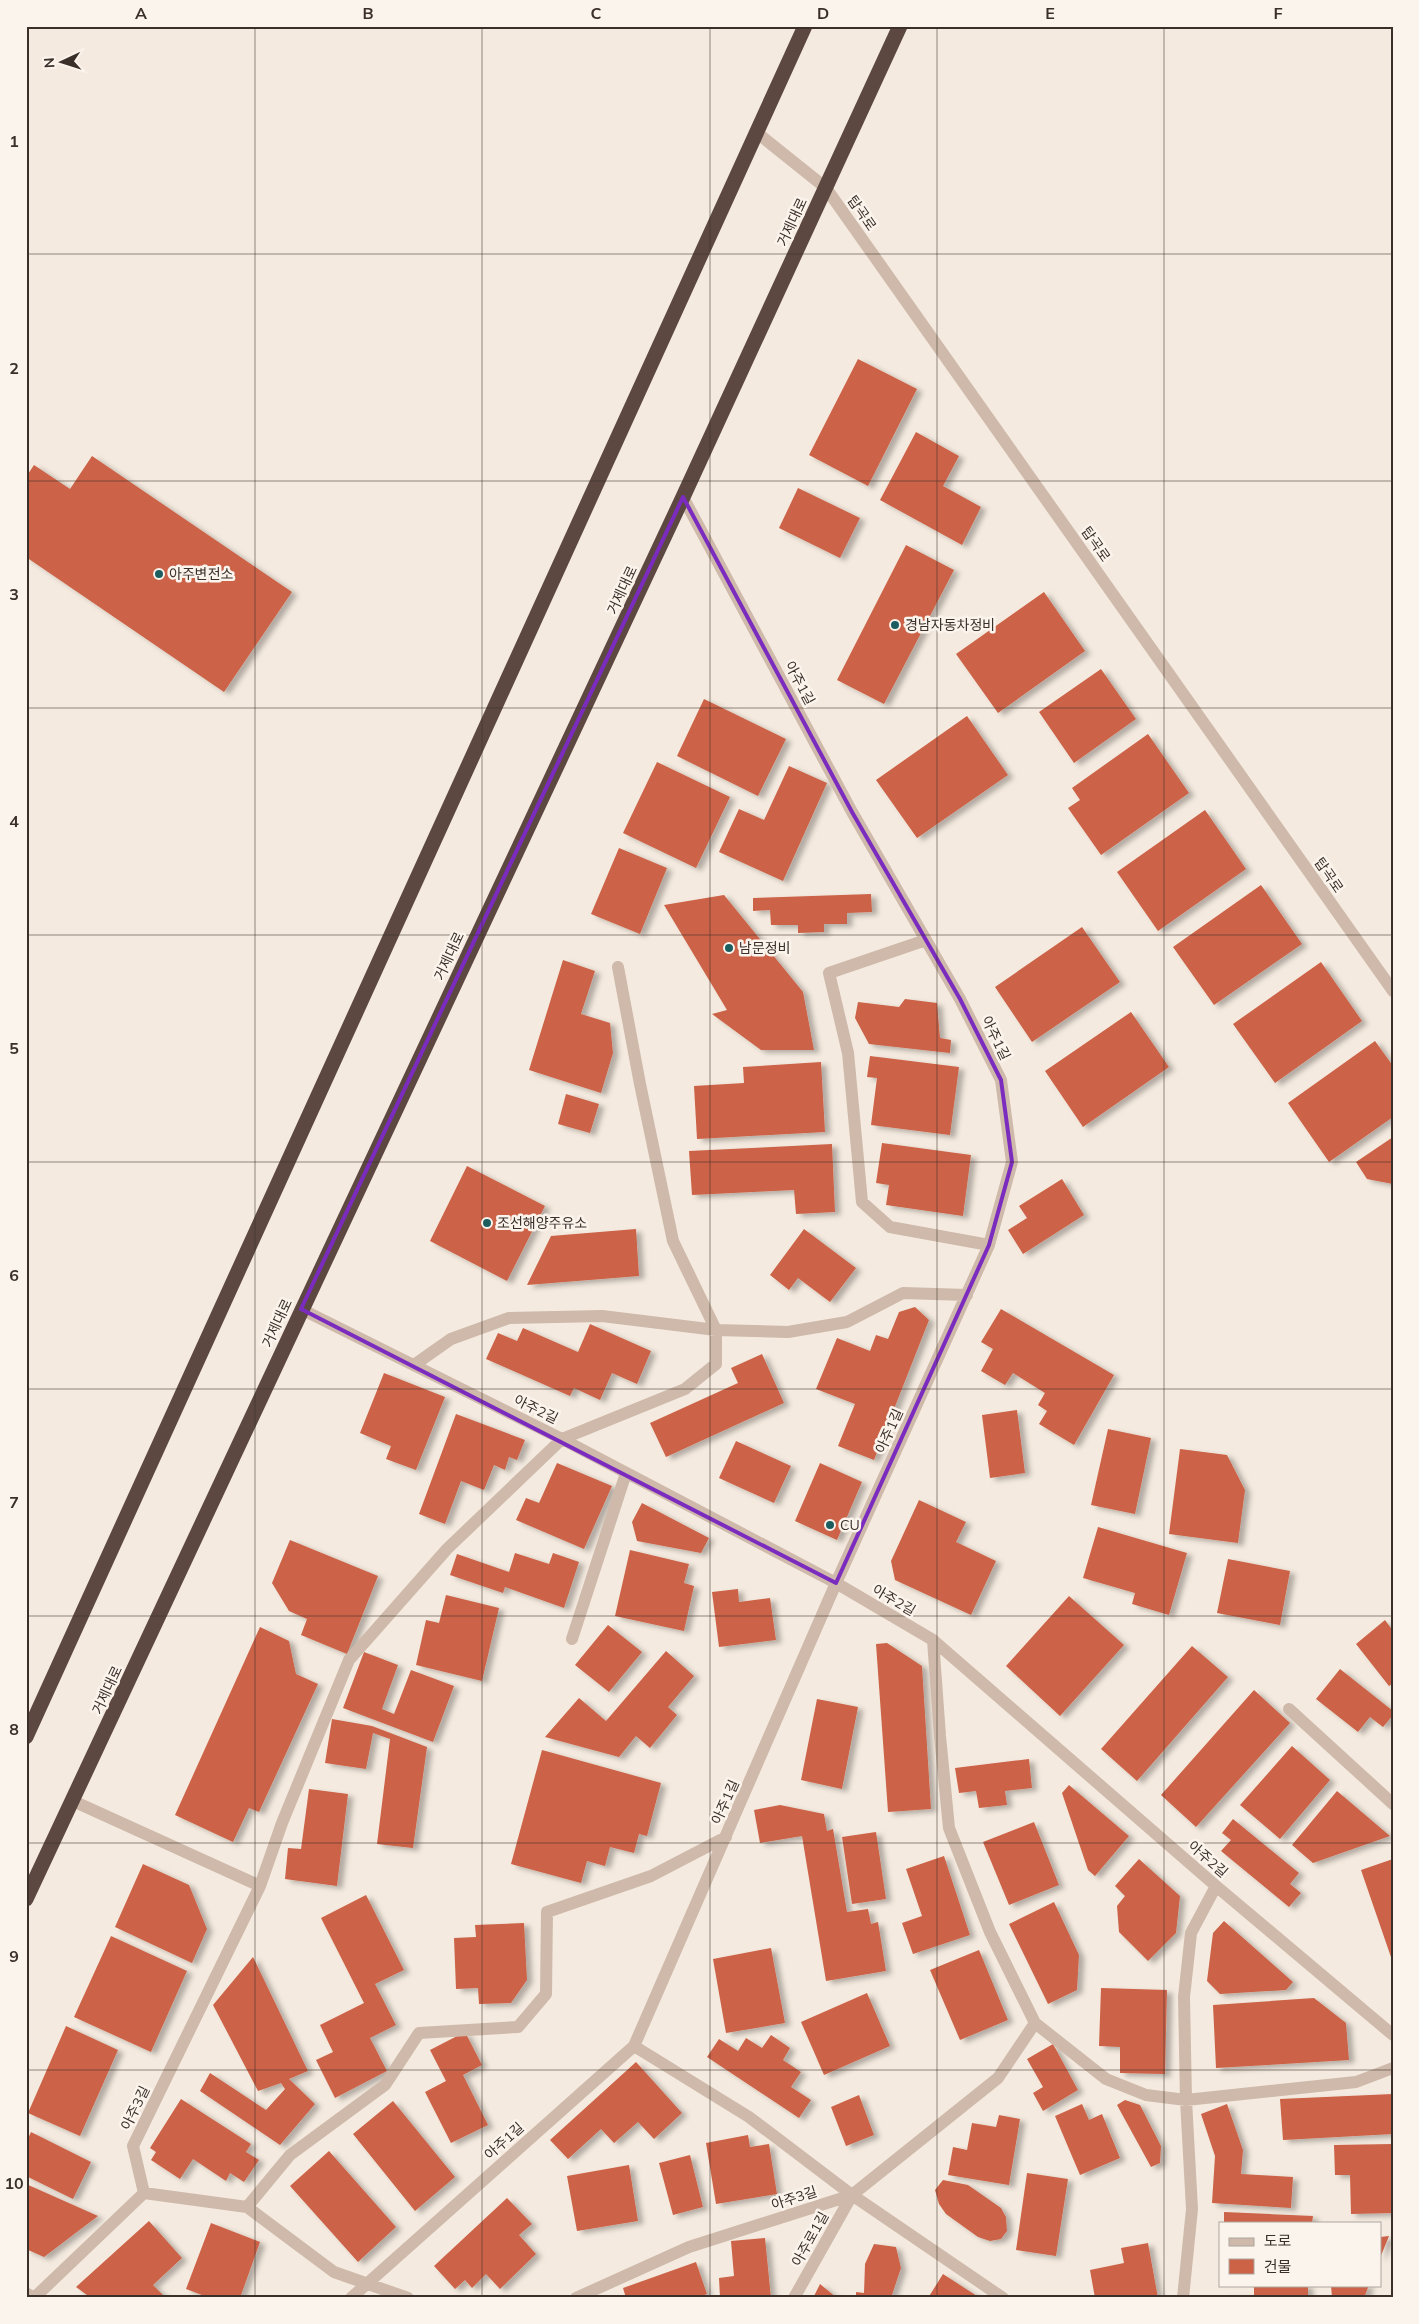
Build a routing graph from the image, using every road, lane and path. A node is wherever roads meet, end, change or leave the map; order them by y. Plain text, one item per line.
1 (805, 26) edge
2 (900, 26) edge
3 (756, 132) junction
4 (826, 188) junction
5 (683, 497) junction
6 (926, 940) junction
7 (618, 967) dead end
8 (1393, 990) edge
9 (989, 1245) junction
10 (967, 1295) junction
11 (302, 1309) junction
12 (716, 1330) junction
13 (414, 1365) junction
14 (562, 1439) junction
15 (626, 1473) junction
16 (836, 1583) junction
17 (572, 1639) dead end
18 (933, 1640) junction
19 (1289, 1709) dead end
20 (26, 1737) edge
21 (73, 1801) junction
22 (1393, 1804) edge
23 (726, 1837) junction
24 (260, 1886) junction
25 (1216, 1886) junction
26 (26, 1899) edge
27 (1034, 2022) junction
28 (1393, 2035) edge
29 (634, 2046) junction
30 (1393, 2068) edge
31 (1186, 2100) junction
32 (144, 2193) junction
33 (852, 2195) junction
34 (247, 2206) junction
35 (367, 2282) junction
36 (26, 2293) edge
37 (34, 2298) edge
38 (351, 2298) edge
39 (408, 2298) edge
40 (576, 2298) edge
41 (794, 2298) edge
42 (1003, 2298) edge
43 (1183, 2298) edge

1 - 3 highway
2 - 4 highway, 거제대로
3 - 4 street, 탑곡로
3 - 20 highway
4 - 5 highway, 거제대로
4 - 8 street, 탑곡로
5 - 6 street, 아주1길
5 - 11 highway, 거제대로
6 - 9 street, 아주1길
6 - 9 street
7 - 12 street
9 - 10 street, 아주1길
10 - 12 street
10 - 16 street, 아주1길
11 - 13 street, 아주2길
11 - 21 highway, 거제대로
12 - 13 street
12 - 14 street
13 - 14 street, 아주2길
14 - 15 street, 아주2길
14 - 24 street, 아주3길
15 - 16 street, 아주2길
15 - 17 street
16 - 18 street, 아주2길
16 - 23 street, 아주1길
18 - 25 street, 아주2길
18 - 27 street
19 - 22 street
21 - 24 street
21 - 26 highway, 거제대로
23 - 29 street, 아주1길
23 - 34 street
24 - 32 street, 아주3길
25 - 28 street, 아주2길
25 - 31 street
27 - 31 street
27 - 33 street
29 - 33 street
29 - 35 street, 아주1길
30 - 31 street
31 - 43 street
32 - 34 street
32 - 37 street
33 - 40 street, 아주3길
33 - 41 street, 아주로1길
33 - 42 street
34 - 35 street
35 - 38 street, 아주1길
35 - 39 street
36 - 37 street

